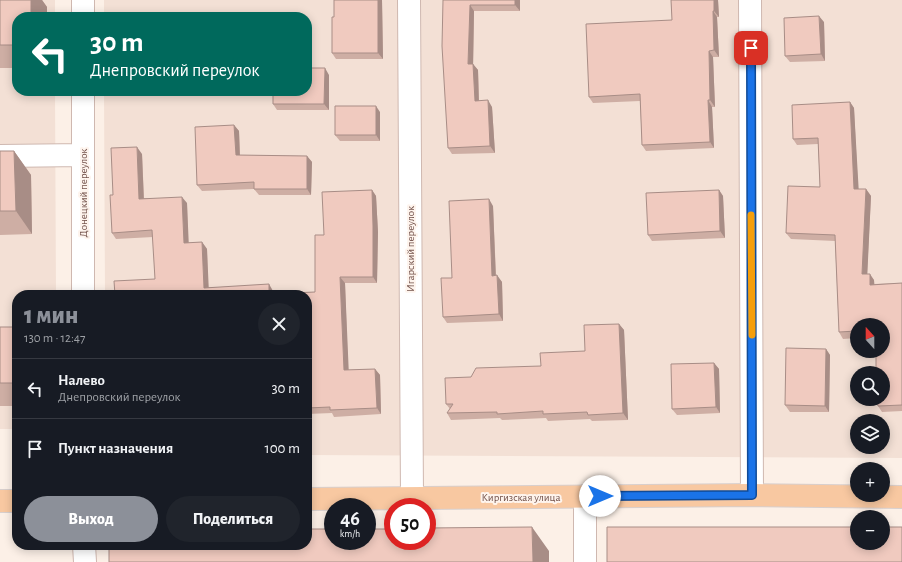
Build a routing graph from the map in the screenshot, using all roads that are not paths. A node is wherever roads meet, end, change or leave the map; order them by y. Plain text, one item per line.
1 (82, 0) edge
2 (409, 0) edge
3 (750, 0) edge
4 (83, 12) edge
5 (83, 96) edge
6 (83, 155) junction
7 (0, 156) edge
8 (83, 290) edge
9 (752, 495) junction
10 (585, 496) junction
11 (902, 497) edge
12 (312, 498) edge
13 (384, 498) edge
14 (412, 498) joint
15 (12, 500) edge
16 (0, 501) edge
17 (84, 550) edge
18 (85, 562) edge
19 (585, 562) edge

1 - 4 street
2 - 14 street, Игарский переулок
3 - 9 street
5 - 6 street, Донецкий переулок
6 - 7 street
6 - 8 street, Донецкий переулок
9 - 10 main road, Киргизская улица
9 - 11 main road, Киргизская улица
10 - 14 main road, Киргизская улица
10 - 19 street
12 - 13 main road, Киргизская улица
15 - 16 main road
17 - 18 street

